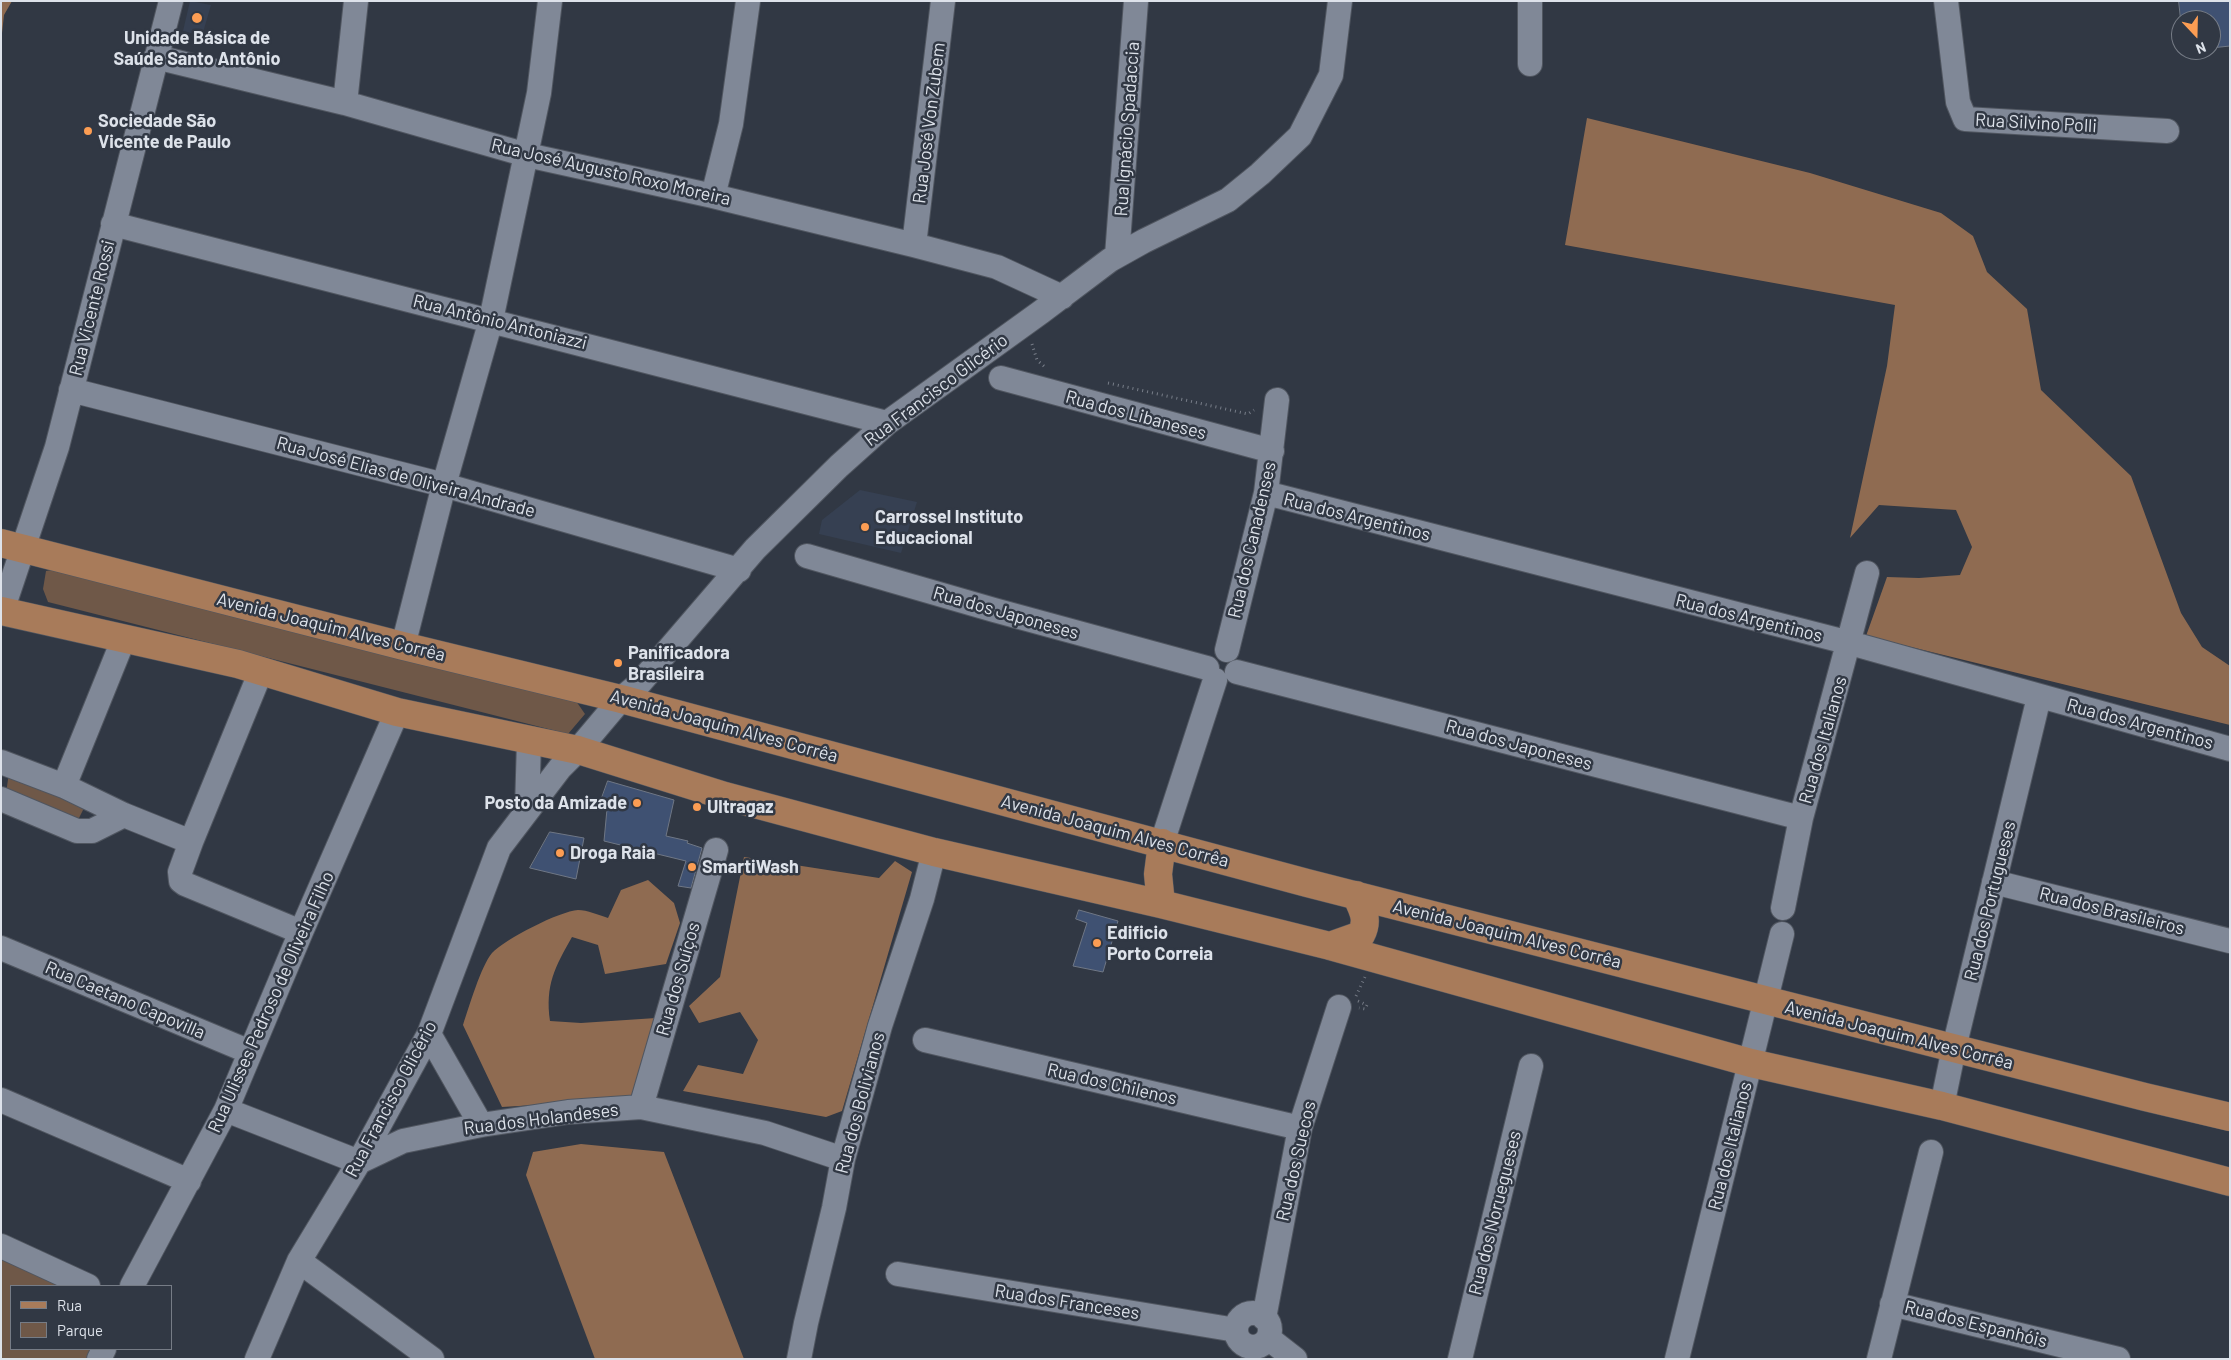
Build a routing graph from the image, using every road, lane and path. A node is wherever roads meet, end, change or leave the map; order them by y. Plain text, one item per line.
1 (171, 1) edge
2 (356, 1) edge
3 (550, 1) edge
4 (748, 1) edge
5 (942, 1) edge
6 (1136, 1) edge
7 (1340, 1) edge
8 (1530, 1) edge
9 (1946, 1) edge
10 (156, 57) junction
11 (1530, 64) dead end
12 (345, 103) junction
13 (2167, 131) dead end
14 (527, 155) junction
15 (713, 196) junction
16 (114, 224) junction
17 (914, 245) junction
18 (1117, 256) junction
19 (1062, 297) junction
20 (1041, 312) junction
21 (491, 320) junction
22 (1053, 371) dead end
23 (1000, 378) dead end
24 (1104, 383) dead end
25 (71, 390) junction
26 (1277, 402) joint
27 (887, 423) junction
28 (1272, 451) junction
29 (444, 484) junction
30 (1266, 493) junction
31 (12, 546) edge
32 (807, 556) dead end
33 (739, 570) junction
34 (1867, 573) dead end
35 (2, 611) edge
36 (124, 638) junction
37 (1850, 643) junction
38 (402, 646) junction
39 (261, 672) junction
40 (1220, 673) junction
41 (2039, 697) junction
42 (621, 699) junction
43 (397, 712) junction
44 (529, 741) junction
45 (2230, 749) edge
46 (578, 750) junction
47 (1, 762) edge
48 (64, 786) junction
49 (1, 799) edge
50 (528, 809) junction
51 (124, 815) junction
52 (1801, 818) junction
53 (191, 842) junction
54 (1162, 843) junction
55 (716, 850) dead end
56 (934, 852) junction
57 (1994, 882) junction
58 (1356, 895) junction
59 (1161, 904) junction
60 (1783, 908) dead end
61 (301, 932) junction
62 (1782, 934) dead end
63 (2230, 941) edge
64 (1330, 946) junction
65 (1, 948) edge
66 (1374, 959) junction
67 (1764, 1001) junction
68 (1339, 1007) joint
69 (429, 1034) junction
70 (924, 1040) dead end
71 (1954, 1048) junction
72 (250, 1052) junction
73 (1751, 1063) junction
74 (1531, 1066) dead end
75 (1, 1100) edge
76 (1942, 1106) junction
77 (641, 1107) junction
78 (226, 1110) junction
79 (2230, 1117) edge
80 (481, 1125) junction
81 (1300, 1128) junction
82 (1931, 1152) dead end
83 (843, 1160) junction
84 (359, 1162) junction
85 (189, 1181) junction
86 (2230, 1182) edge
87 (1, 1246) edge
88 (299, 1261) junction
89 (898, 1274) dead end
90 (86, 1285) edge
91 (133, 1285) edge
92 (1892, 1304) junction
93 (1266, 1328) junction
94 (1238, 1344) edge
95 (257, 1359) edge
96 (432, 1359) edge
97 (799, 1359) edge
98 (1295, 1359) edge
99 (1460, 1359) edge
100 (1677, 1359) edge
101 (1879, 1359) edge
102 (2118, 1359) edge

1 - 10 street, Rua Vicente Rossi
2 - 12 street
3 - 14 street
4 - 15 street
5 - 17 street, Rua José Von Zubem
6 - 18 street, Rua Ignácio Spadaccia
7 - 18 street, Rua Francisco Glicério
8 - 11 street
9 - 13 street, Rua Silvino Polli
10 - 12 street, Rua José Augusto Roxo Moreira
10 - 16 street, Rua Vicente Rossi
12 - 14 street, Rua José Augusto Roxo Moreira
14 - 15 street, Rua José Augusto Roxo Moreira
14 - 21 street
15 - 17 street, Rua José Augusto Roxo Moreira
16 - 21 street, Rua Antônio Antoniazzi
16 - 25 street, Rua Vicente Rossi
17 - 19 street, Rua José Augusto Roxo Moreira
18 - 19 street, Rua Francisco Glicério
19 - 20 street, Rua Francisco Glicério
20 - 22 path
20 - 27 street, Rua Francisco Glicério
21 - 27 street, Rua Antônio Antoniazzi
21 - 29 street
23 - 28 street, Rua dos Libaneses
24 - 26 path
25 - 29 street, Rua José Elias de Oliveira Andrade
25 - 31 street, Rua Vicente Rossi
26 - 28 street, Rua dos Canadenses
27 - 33 street, Rua Francisco Glicério
28 - 30 street, Rua dos Canadenses
29 - 33 street, Rua José Elias de Oliveira Andrade
29 - 38 street
30 - 37 street, Rua dos Argentinos
30 - 40 street, Rua dos Canadenses
31 - 35 street, Rua Vicente Rossi
31 - 38 main road, Avenida Joaquim Alves Corrêa
32 - 40 street, Rua dos Japoneses
33 - 42 street, Rua Francisco Glicério
34 - 37 street, Rua dos Italianos
35 - 36 main road
36 - 39 main road
36 - 48 street
37 - 41 street, Rua dos Argentinos
37 - 52 street, Rua dos Italianos
38 - 42 main road, Avenida Joaquim Alves Corrêa
39 - 43 main road
39 - 53 street
40 - 52 street, Rua dos Japoneses
40 - 54 street
41 - 45 street, Rua dos Argentinos
41 - 57 street, Rua dos Portugueses
42 - 46 street, Rua Francisco Glicério
42 - 54 main road, Avenida Joaquim Alves Corrêa
43 - 44 main road
43 - 61 street, Rua Ulisses Pedroso de Oliveira Filho
44 - 46 main road
44 - 50 street
46 - 50 street, Rua Francisco Glicério
46 - 56 main road
47 - 48 street
48 - 51 street
49 - 51 street
50 - 69 street, Rua Francisco Glicério
51 - 53 street
52 - 60 street, Rua dos Italianos
53 - 61 street
54 - 58 main road, Avenida Joaquim Alves Corrêa
54 - 59 main road
55 - 77 street, Rua dos Suíços
56 - 59 main road
56 - 83 street, Rua dos Bolivianos
57 - 63 street, Rua dos Brasileiros
57 - 71 street, Rua dos Portugueses
58 - 64 main road
58 - 67 main road, Avenida Joaquim Alves Corrêa
59 - 64 main road
61 - 72 street, Rua Ulisses Pedroso de Oliveira Filho
62 - 67 street, Rua dos Italianos
64 - 66 main road
65 - 72 street, Rua Caetano Capovilla
66 - 68 path
66 - 73 main road
67 - 71 main road, Avenida Joaquim Alves Corrêa
67 - 73 street, Rua dos Italianos
68 - 81 street, Rua dos Suecos
69 - 80 street
69 - 84 street, Rua Francisco Glicério
70 - 81 street, Rua dos Chilenos
71 - 76 street, Rua dos Portugueses
71 - 79 main road, Avenida Joaquim Alves Corrêa
72 - 78 street, Rua Ulisses Pedroso de Oliveira Filho
73 - 76 main road
73 - 100 street, Rua dos Italianos
74 - 99 street, Rua dos Noruegueses
75 - 85 street
76 - 86 main road
77 - 80 street, Rua dos Holandeses
77 - 83 street, Rua dos Holandeses
78 - 84 street
78 - 85 street, Rua Ulisses Pedroso de Oliveira Filho
80 - 84 street, Rua dos Holandeses
81 - 93 street, Rua dos Suecos
82 - 92 street
83 - 97 street, Rua dos Bolivianos
84 - 88 street, Rua Francisco Glicério
85 - 91 street, Rua Ulisses Pedroso de Oliveira Filho
87 - 90 street
88 - 95 street, Rua Francisco Glicério
88 - 96 street
89 - 94 street, Rua dos Franceses
92 - 101 street
92 - 102 street, Rua dos Espanhóis
93 - 94 street
93 - 98 street

